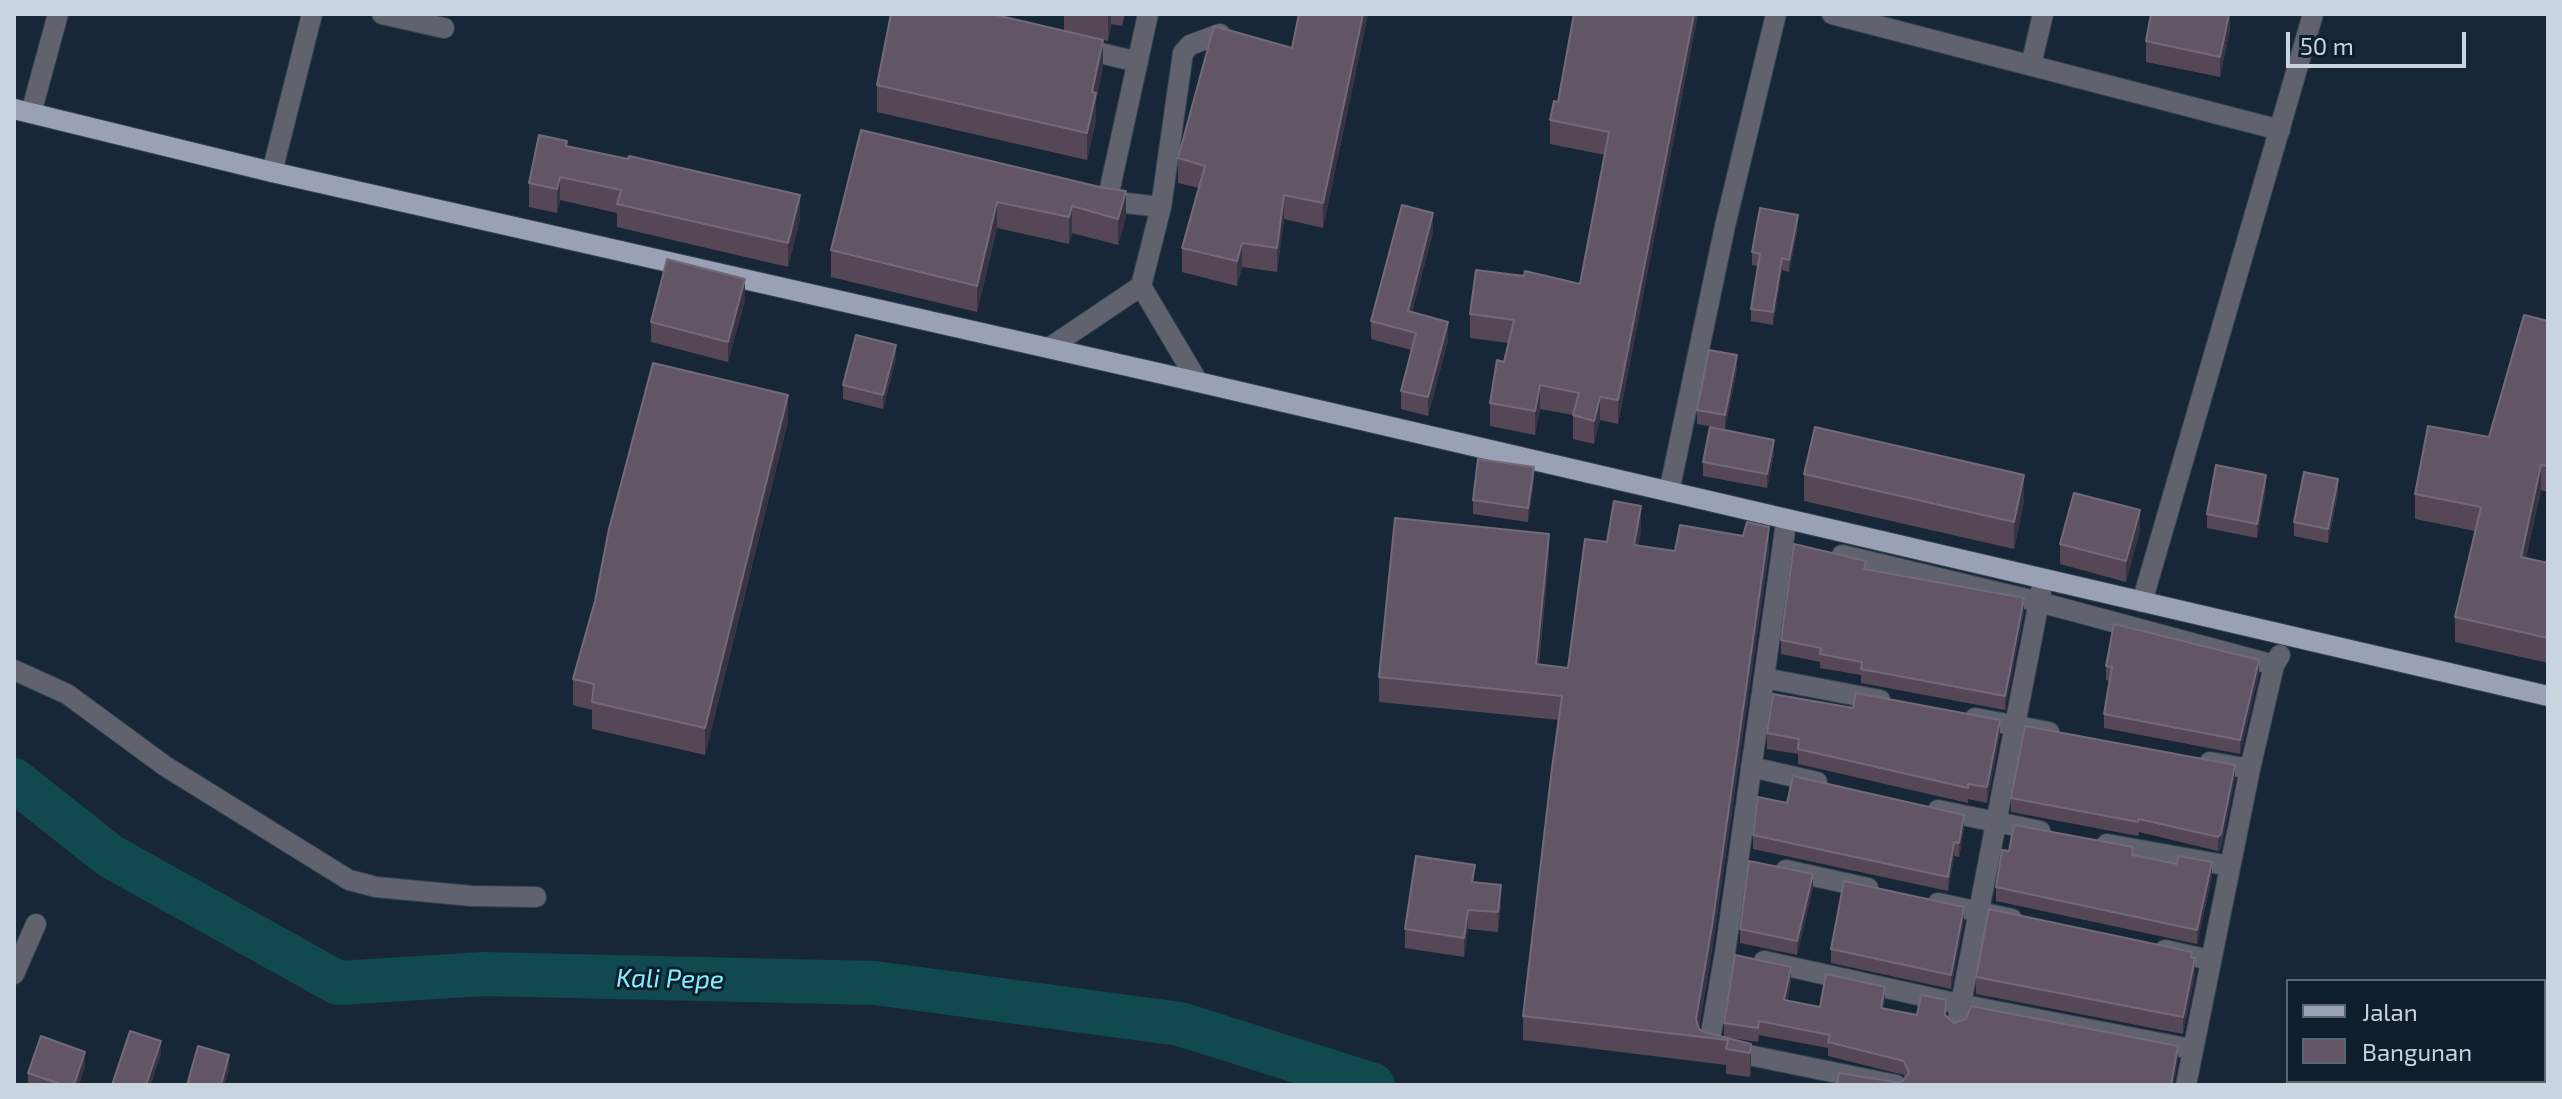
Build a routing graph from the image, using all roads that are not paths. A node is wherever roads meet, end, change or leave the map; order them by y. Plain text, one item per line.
1 (58, 14) edge
2 (312, 14) edge
3 (382, 14) edge
4 (1148, 14) edge
5 (1776, 14) edge
6 (1832, 14) edge
7 (2043, 14) edge
8 (2313, 14) edge
9 (444, 28) dead end
10 (1220, 34) edge
11 (1051, 41) edge
12 (1138, 62) junction
13 (2031, 65) junction
14 (23, 111) edge
15 (2280, 130) junction
16 (272, 172) junction
17 (1076, 194) edge
18 (1107, 202) junction
19 (1161, 207) junction
20 (1141, 286) junction
21 (1049, 348) junction
22 (1198, 382) junction
23 (1669, 492) junction
24 (1789, 539) dead end
25 (1828, 552) edge
26 (2043, 579) junction
27 (2039, 602) junction
28 (2142, 602) junction
29 (14, 670) edge
30 (1764, 678) junction
31 (2548, 696) edge
32 (1897, 704) edge
33 (1956, 715) edge
34 (2015, 726) junction
35 (2062, 735) edge
36 (2187, 758) edge
37 (1751, 767) junction
38 (2250, 769) junction
39 (1843, 788) edge
40 (1920, 806) edge
41 (1997, 823) junction
42 (2059, 835) edge
43 (2090, 840) edge
44 (1754, 863) junction
45 (2230, 866) junction
46 (1888, 892) edge
47 (536, 897) dead end
48 (1917, 899) edge
49 (1977, 912) junction
50 (36, 924) dead end
51 (2039, 925) edge
52 (2148, 947) edge
53 (1725, 953) junction
54 (2210, 960) junction
55 (14, 974) edge
56 (1958, 1014) junction
57 (2191, 1049) junction
58 (1896, 1085) edge
59 (2186, 1085) edge

1 - 14 street
2 - 16 street
3 - 9 street
4 - 12 street
5 - 23 street
6 - 13 street
7 - 13 street
8 - 15 street
10 - 19 street
11 - 12 street
12 - 18 street
13 - 15 street
14 - 16 main road
15 - 28 street
16 - 21 main road
17 - 18 street
18 - 19 street
19 - 20 street
20 - 21 street
20 - 22 street
21 - 22 main road
22 - 23 main road
23 - 26 main road
24 - 30 street
25 - 27 street
26 - 27 street
26 - 28 main road
27 - 34 street
27 - 38 street
28 - 31 main road
29 - 47 street
30 - 32 street
30 - 37 street
33 - 34 street
34 - 35 street
34 - 41 street
36 - 38 street
37 - 39 street
37 - 44 street
38 - 45 street
40 - 41 street
41 - 42 street
41 - 49 street
43 - 45 street
44 - 46 street
44 - 53 street
45 - 54 street
48 - 49 street
49 - 51 street
49 - 56 street
50 - 55 street
52 - 54 street
53 - 56 street
53 - 58 street
54 - 57 street
56 - 57 street
57 - 59 street

